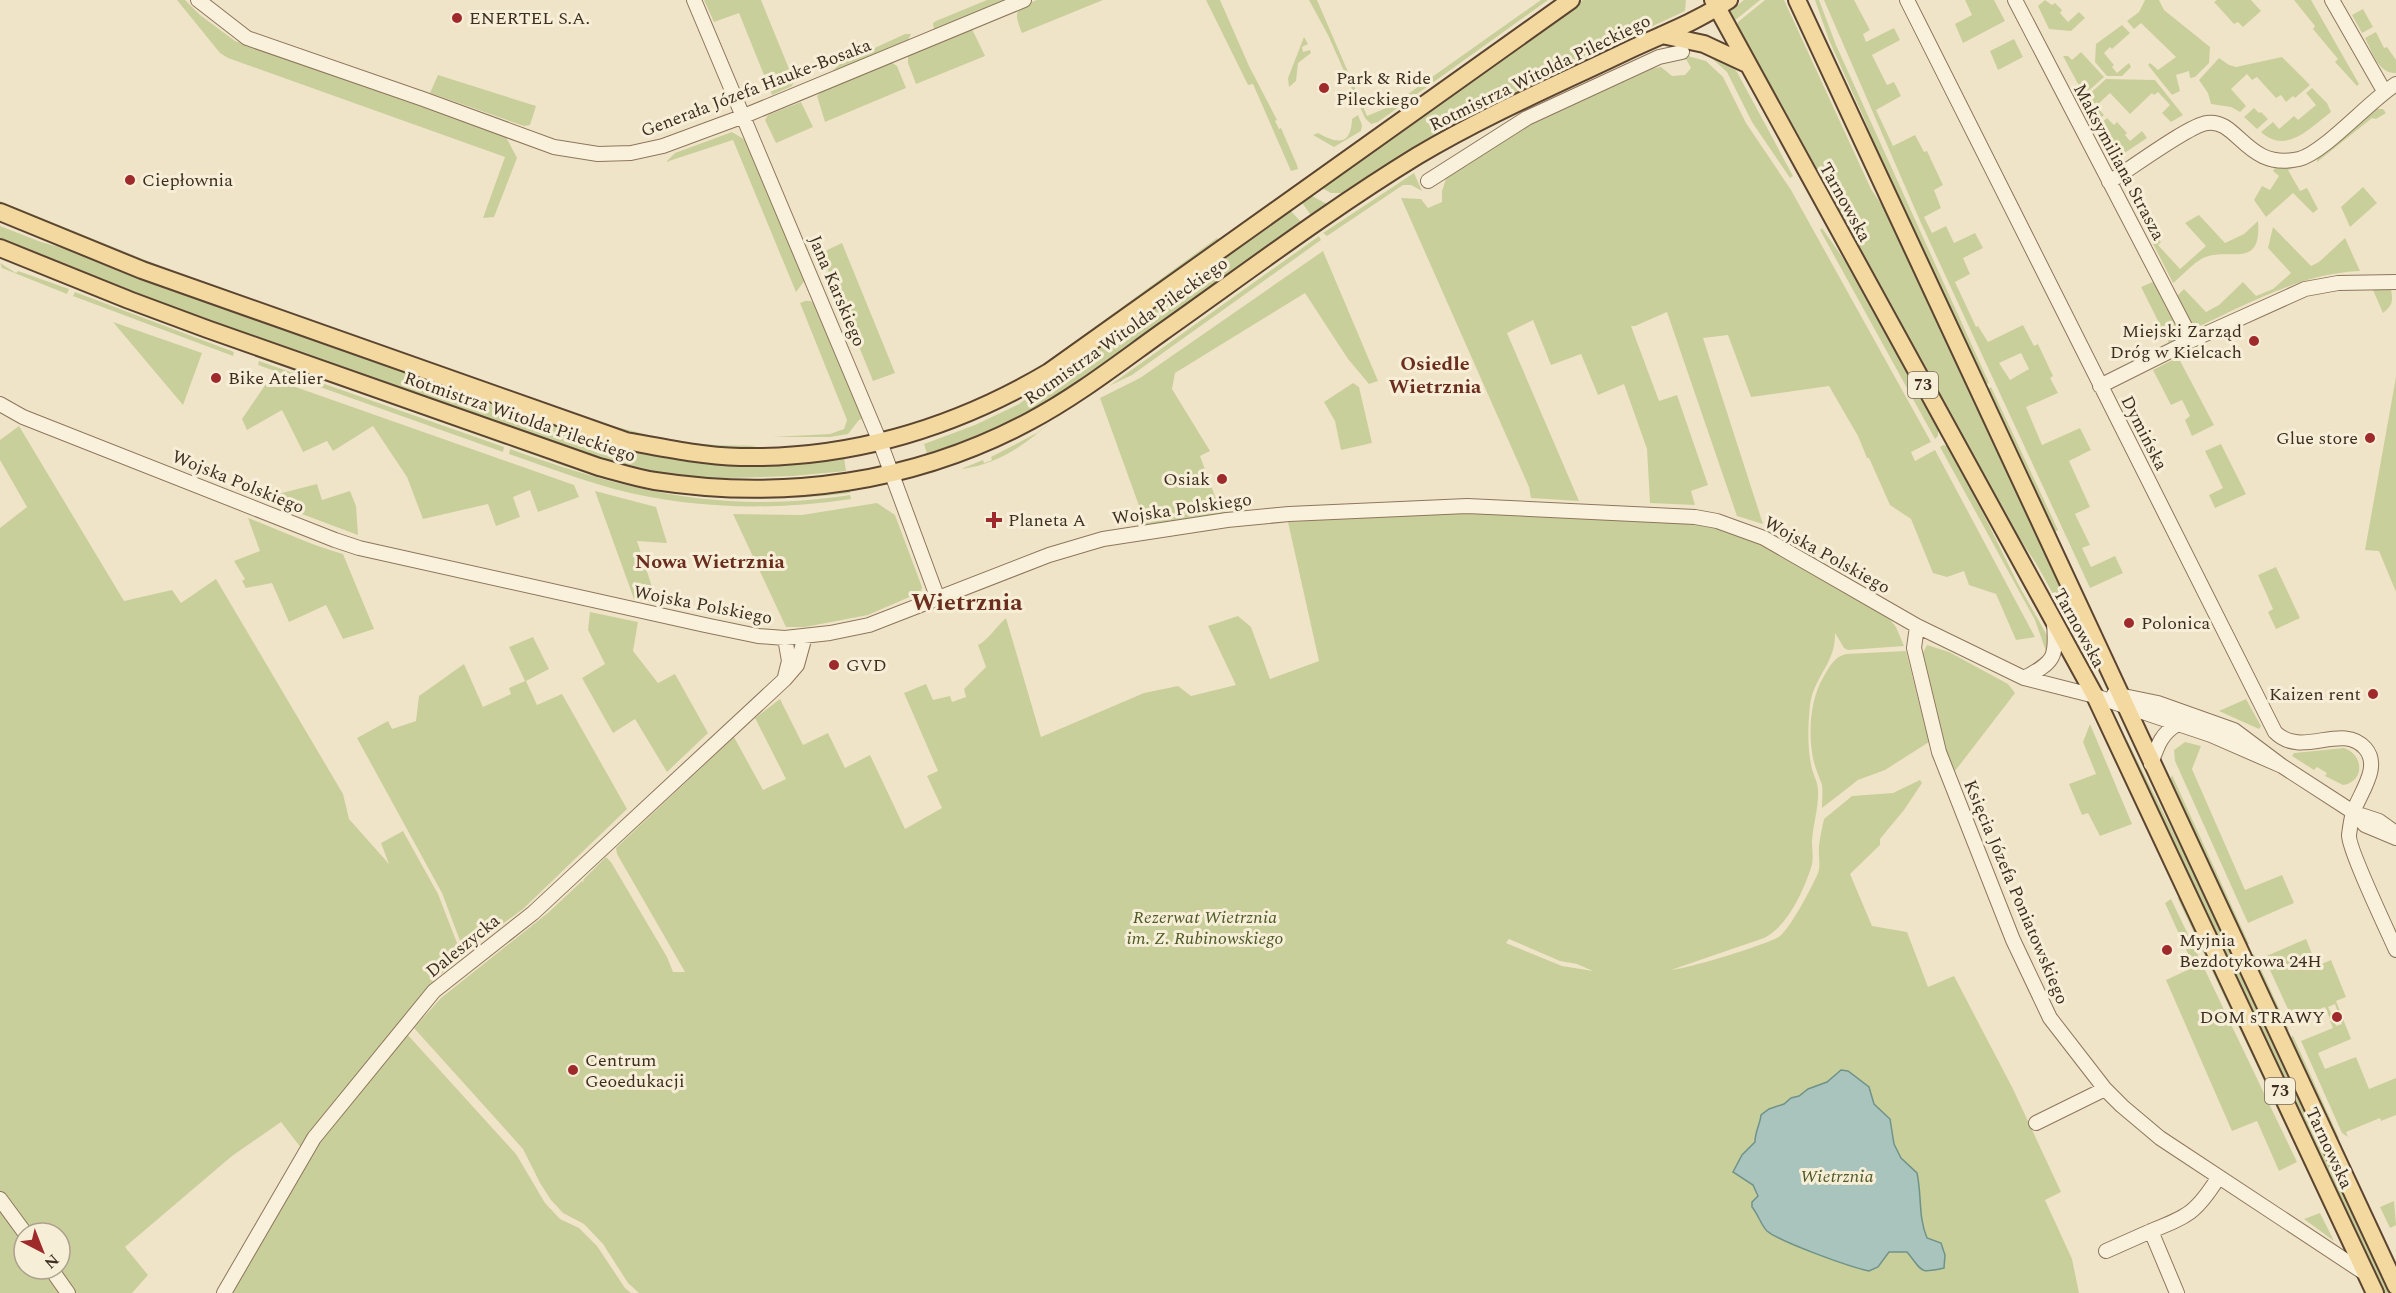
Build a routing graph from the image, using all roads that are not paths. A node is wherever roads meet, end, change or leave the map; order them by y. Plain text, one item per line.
1 (198, 0) edge
2 (694, 0) edge
3 (1024, 0) edge
4 (1571, 0) edge
5 (1797, 0) edge
6 (1907, 0) edge
7 (2015, 0) edge
8 (2332, 0) edge
9 (1719, 3) edge
10 (1805, 8) edge
11 (1662, 35) junction
12 (1677, 57) dead end
13 (1747, 64) junction
14 (2390, 88) edge
15 (744, 116) junction
16 (1428, 181) dead end
17 (2109, 182) junction
18 (0, 212) edge
19 (0, 248) edge
20 (2396, 282) edge
21 (2192, 340) junction
22 (2100, 386) junction
23 (0, 404) edge
24 (880, 442) junction
25 (892, 474) junction
26 (938, 599) junction
27 (2054, 622) junction
28 (1917, 626) junction
29 (805, 636) junction
30 (785, 638) junction
31 (2024, 678) junction
32 (785, 679) junction
33 (2095, 696) junction
34 (2121, 700) junction
35 (2178, 724) junction
36 (2151, 764) junction
37 (2282, 766) junction
38 (2353, 812) junction
39 (2396, 833) edge
40 (2396, 838) edge
41 (2396, 950) edge
42 (2105, 1089) junction
43 (2036, 1123) dead end
44 (2218, 1178) junction
45 (0, 1199) edge
46 (17, 1221) edge
47 (2151, 1231) junction
48 (2106, 1251) dead end
49 (2366, 1274) junction
50 (2396, 1286) edge
51 (224, 1293) edge
52 (2178, 1293) edge
53 (2375, 1293) edge

1 - 15 street, Generała Józefa Hauke-Bosaka
2 - 15 street, Jana Karskiego
3 - 15 street, Generała Józefa Hauke-Bosaka
4 - 24 main road, Rotmistrza Witolda Pileckiego
5 - 10 main road, Tarnowska / 73
6 - 22 street, Dymińska
7 - 17 street, Maksymiliana Strasza
8 - 14 street
9 - 11 main road, Rotmistrza Witolda Pileckiego
9 - 13 main road, Tarnowska / 73
10 - 34 main road, Tarnowska / 73
11 - 13 main road
11 - 25 main road, Rotmistrza Witolda Pileckiego
12 - 16 street
13 - 27 main road, Tarnowska / 73
14 - 17 street
15 - 24 street, Jana Karskiego
17 - 21 street, Maksymiliana Strasza
18 - 24 main road, Rotmistrza Witolda Pileckiego
19 - 25 main road, Rotmistrza Witolda Pileckiego
20 - 21 street
21 - 22 street
22 - 38 street, Dymińska
23 - 30 street, Wojska Polskiego
24 - 25 street, Jana Karskiego
25 - 26 street, Jana Karskiego
26 - 28 street, Wojska Polskiego
26 - 29 street, Wojska Polskiego
27 - 31 street
27 - 33 main road, Tarnowska / 73
28 - 31 street, Wojska Polskiego
28 - 42 street, Księcia Józefa Poniatowskiego
29 - 30 street, Wojska Polskiego
29 - 32 street, Daleszycka
30 - 32 street
31 - 33 street, Wojska Polskiego
32 - 51 street, Daleszycka
33 - 34 street, Wojska Polskiego
33 - 49 main road, Tarnowska / 73
34 - 35 street, Wojska Polskiego
34 - 36 main road, Tarnowska / 73
34 - 37 street, Wojska Polskiego
35 - 36 street
35 - 37 street, Wojska Polskiego
36 - 50 main road, Tarnowska / 73
37 - 38 street, Wojska Polskiego
38 - 39 street, Wojska Polskiego
38 - 40 street, Wojska Polskiego
38 - 41 street, Dymińska
42 - 43 street
42 - 44 street, Księcia Józefa Poniatowskiego
44 - 47 street
44 - 49 street, Księcia Józefa Poniatowskiego
45 - 46 street
47 - 48 street
47 - 52 street
49 - 53 main road, Tarnowska / 73

